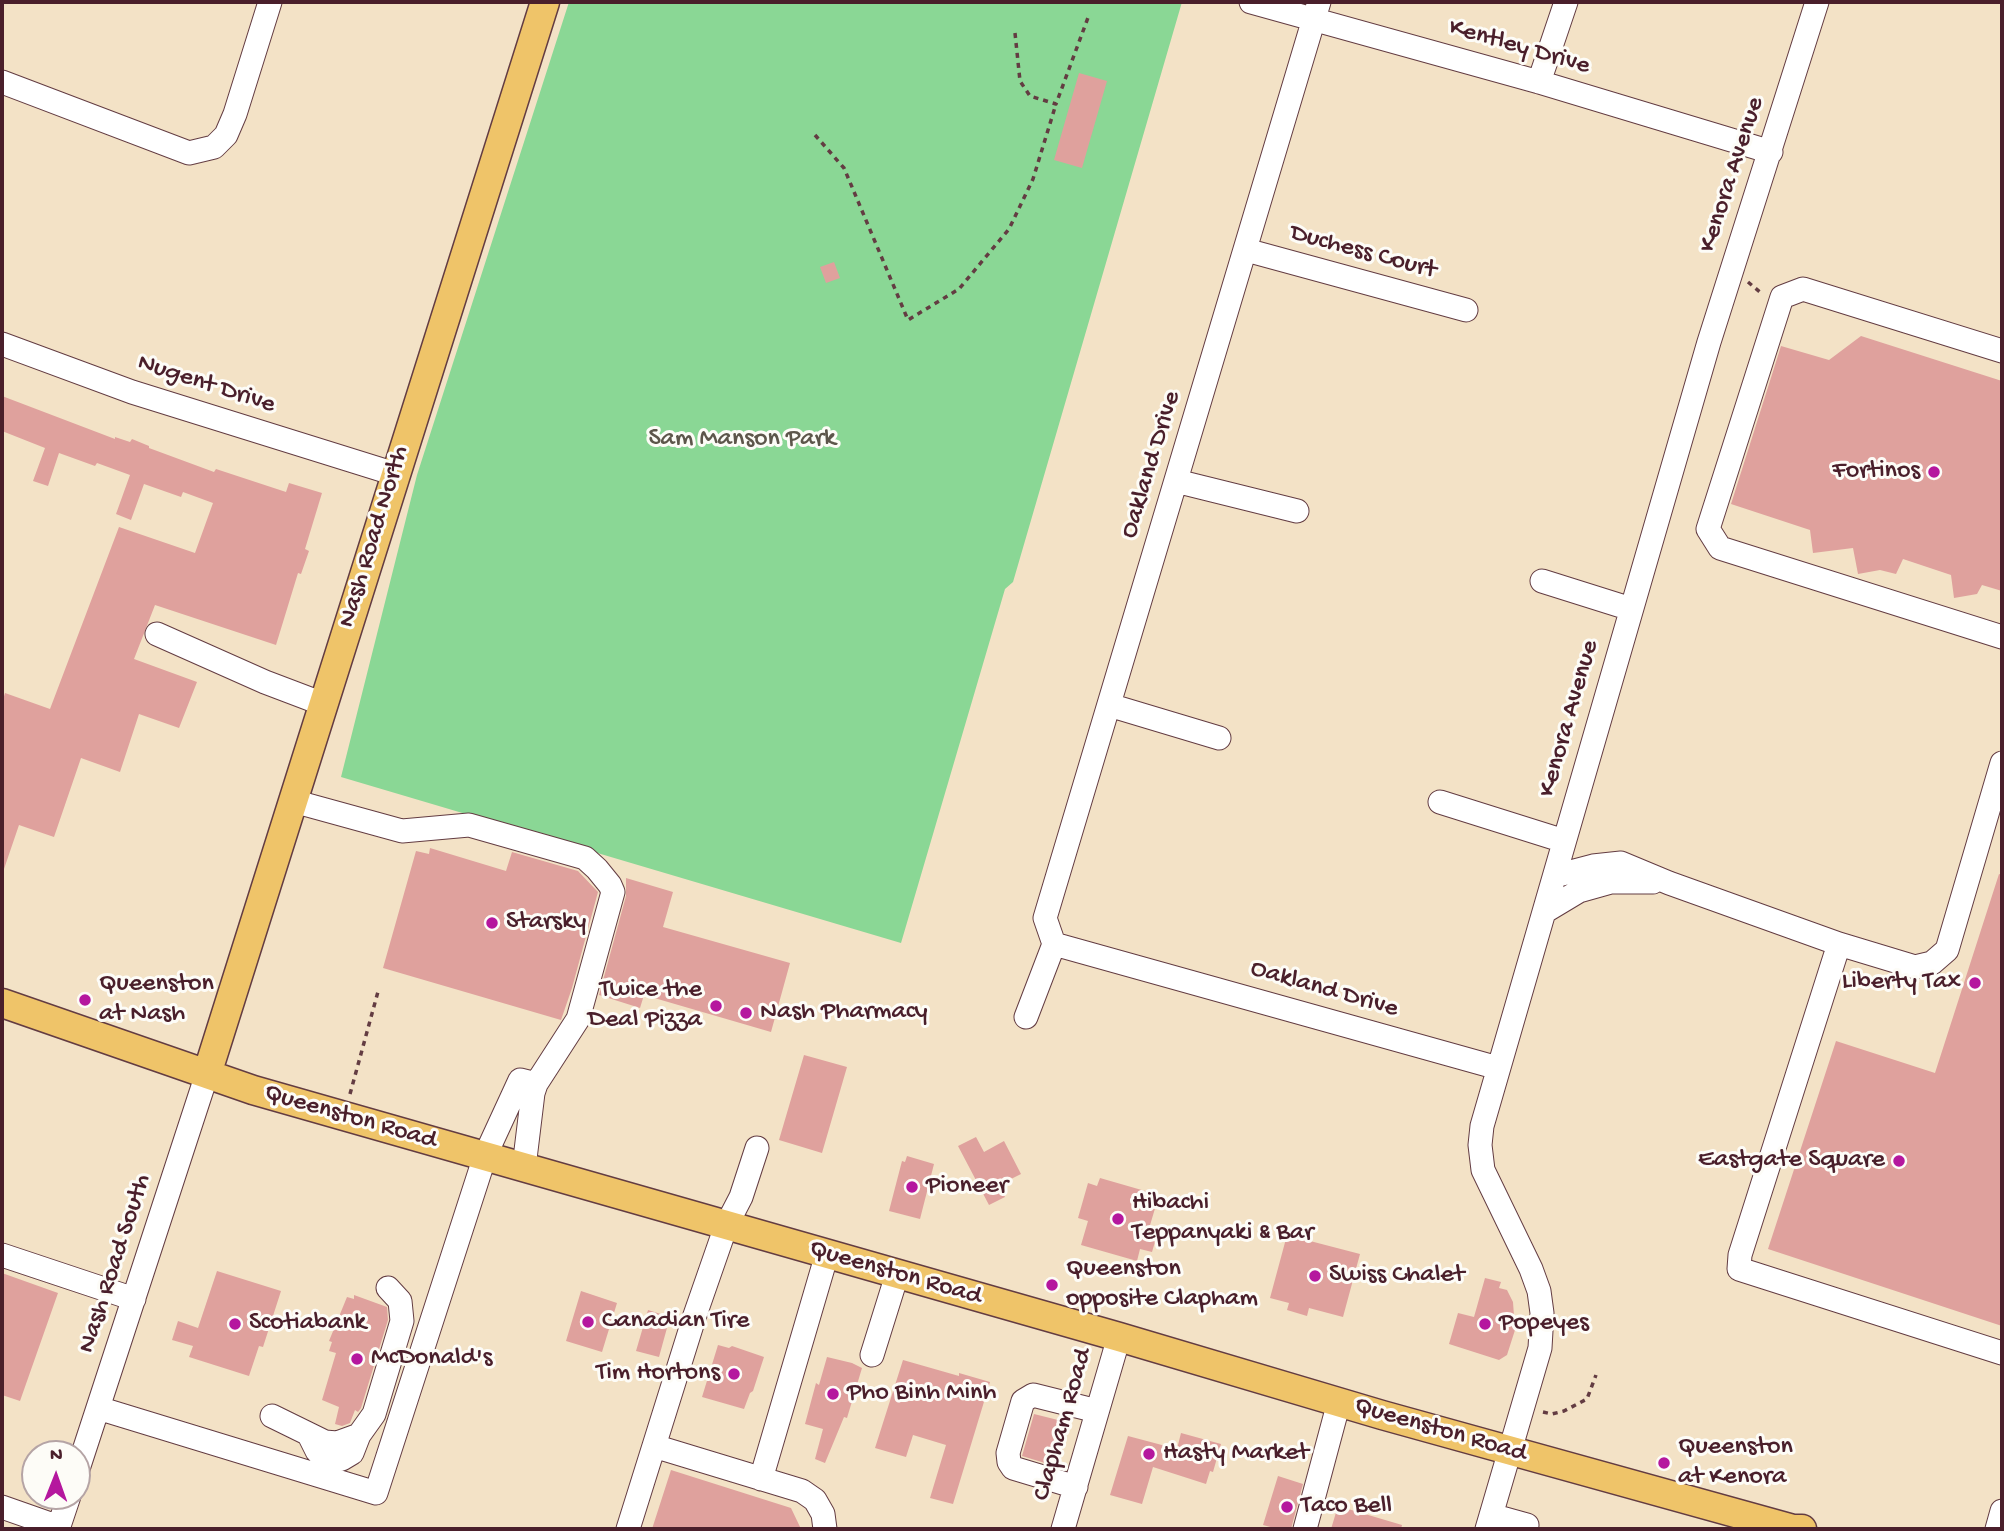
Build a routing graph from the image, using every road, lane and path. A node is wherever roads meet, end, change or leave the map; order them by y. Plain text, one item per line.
1 (270, 2) edge
2 (545, 2) edge
3 (1251, 2) edge
4 (1566, 2) edge
5 (1817, 2) edge
6 (1316, 11) edge
7 (1089, 15) dead end
8 (1015, 33) dead end
9 (2, 82) edge
10 (1539, 82) junction
11 (1056, 104) junction
12 (815, 135) dead end
13 (1771, 152) junction
14 (1246, 250) junction
15 (1732, 270) junction
16 (1782, 297) junction
17 (1466, 310) dead end
18 (2, 344) edge
19 (2002, 351) edge
20 (395, 474) junction
21 (1177, 481) junction
22 (1297, 511) dead end
23 (1542, 581) dead end
24 (1631, 609) junction
25 (157, 634) dead end
26 (2002, 637) edge
27 (323, 704) junction
28 (1110, 705) junction
29 (1219, 738) dead end
30 (2002, 763) edge
31 (293, 801) junction
32 (1440, 803) dead end
33 (1563, 841) junction
34 (1555, 876) junction
35 (1669, 883) junction
36 (1544, 912) junction
37 (1054, 944) junction
38 (1839, 944) junction
39 (379, 988) dead end
40 (2, 1003) edge
41 (1027, 1017) dead end
42 (1498, 1068) junction
43 (207, 1074) junction
44 (528, 1082) junction
45 (344, 1116) junction
46 (757, 1148) dead end
47 (485, 1156) junction
48 (524, 1167) junction
49 (726, 1226) junction
50 (827, 1254) junction
51 (2, 1255) edge
52 (897, 1275) junction
53 (388, 1288) dead end
54 (134, 1299) junction
55 (1119, 1337) junction
56 (2002, 1353) edge
57 (872, 1356) dead end
58 (1596, 1375) dead end
59 (1339, 1402) junction
60 (1524, 1406) junction
61 (98, 1408) junction
62 (1097, 1411) junction
63 (272, 1416) dead end
64 (88, 1440) edge
65 (654, 1446) junction
66 (1510, 1451) junction
67 (761, 1479) junction
68 (1076, 1488) junction
69 (2, 1507) edge
70 (65, 1510) edge
71 (2002, 1511) edge
72 (1489, 1522) edge
73 (1527, 1525) dead end
74 (59, 1528) edge
75 (628, 1529) edge
76 (825, 1529) edge
77 (1063, 1529) edge
78 (1305, 1529) edge
79 (1793, 1529) edge
80 (1802, 1529) edge
81 (1997, 1529) edge

1 - 9 street
2 - 20 main road, Nash Road North
3 - 6 street, Kentley Drive
4 - 10 street
5 - 13 street, Kenora Avenue
6 - 10 street, Kentley Drive
6 - 14 street, Oakland Drive
7 - 11 path
8 - 11 path
10 - 13 street, Kentley Drive
11 - 12 path
13 - 15 street, Kenora Avenue
14 - 17 street, Duchess Court
14 - 21 street, Oakland Drive
15 - 16 path
15 - 24 street, Kenora Avenue
16 - 19 street
16 - 26 street
18 - 20 street, Nugent Drive
20 - 27 main road, Nash Road North
21 - 22 street
21 - 28 street, Oakland Drive
23 - 24 street
24 - 33 street, Kenora Avenue
25 - 27 street
27 - 31 main road, Nash Road North
28 - 29 street
28 - 37 street, Oakland Drive
30 - 38 street
31 - 43 main road, Nash Road North
31 - 44 street
32 - 33 street
33 - 34 street, Kenora Avenue
34 - 35 street
34 - 36 street, Kenora Avenue
35 - 36 street
35 - 38 street
36 - 42 street, Kenora Avenue
37 - 41 street
37 - 42 street, Oakland Drive
38 - 56 street
39 - 45 path
40 - 43 main road, Queenston Road
42 - 60 street, Kenora Avenue
43 - 45 main road, Queenston Road
43 - 54 street, Nash Road South
44 - 47 street
44 - 48 street
45 - 47 main road, Queenston Road
46 - 49 street
47 - 48 main road, Queenston Road
47 - 61 street
48 - 49 main road, Queenston Road
49 - 50 main road, Queenston Road
49 - 65 street
50 - 52 main road, Queenston Road
50 - 67 street
51 - 54 street
52 - 55 main road, Queenston Road
52 - 57 street
53 - 63 street
54 - 61 street, Nash Road South
55 - 59 main road, Queenston Road
55 - 62 street, Clapham Road
58 - 60 path
59 - 66 main road, Queenston Road
59 - 78 street
60 - 66 street, Kenora Avenue
61 - 64 street, Nash Road South
62 - 68 street, Clapham Road
62 - 68 street
65 - 67 street
65 - 75 street
66 - 72 street, Kenora Avenue
66 - 79 main road, Queenston Road
67 - 76 street
68 - 77 street, Clapham Road
69 - 74 street
70 - 74 street
71 - 81 street
72 - 73 street
79 - 80 main road, Queenston Road

